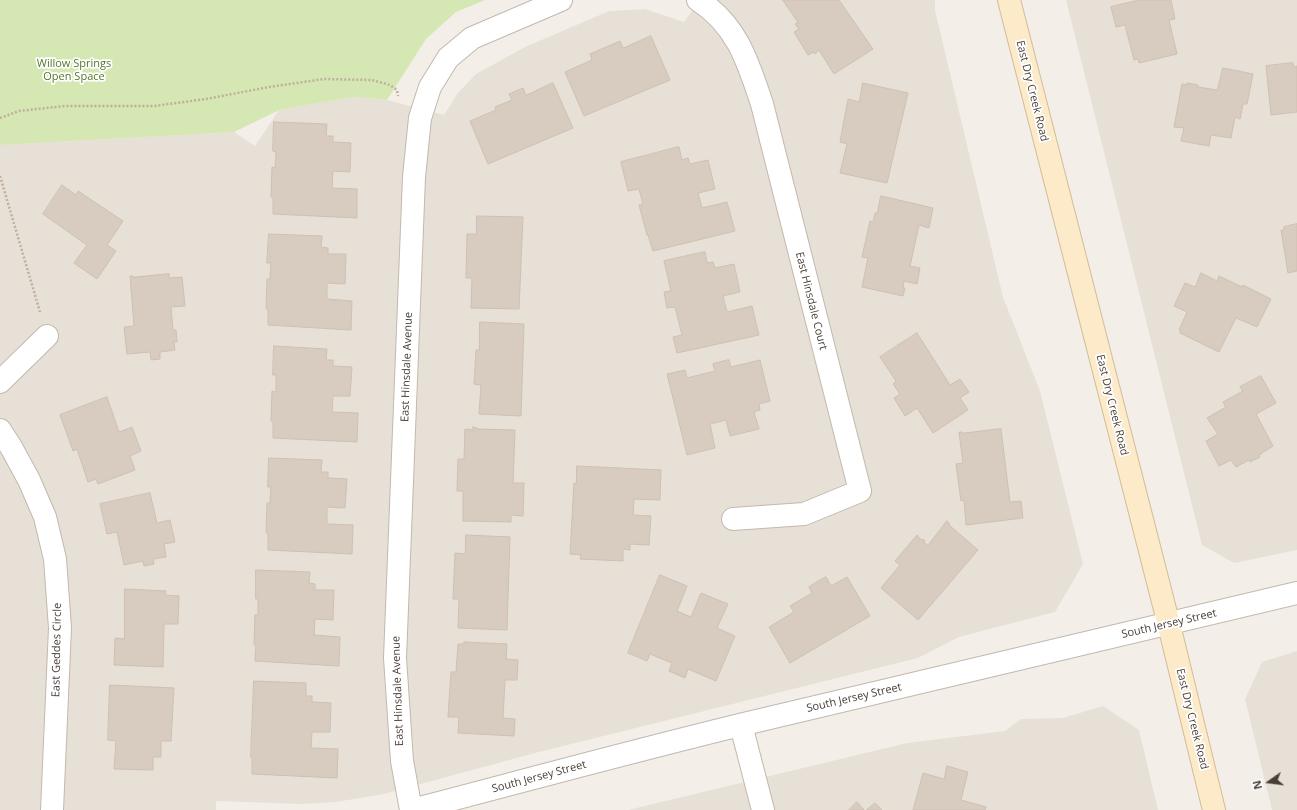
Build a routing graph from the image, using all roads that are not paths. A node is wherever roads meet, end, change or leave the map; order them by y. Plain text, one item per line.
1 (561, 0) edge
2 (698, 0) edge
3 (1009, 0) edge
4 (47, 336) road end
5 (0, 382) edge
6 (0, 430) edge
7 (733, 519) dead end
8 (1297, 593) edge
9 (1169, 624) junction
10 (741, 724) junction
11 (52, 810) edge
12 (411, 810) edge
13 (763, 810) edge
14 (1214, 810) edge

1 - 12 street, East Hinsdale Avenue
2 - 7 street, East Hinsdale Court
3 - 9 main road, East Dry Creek Road
4 - 5 street
6 - 11 street, East Geddes Circle
8 - 9 street, South Jersey Street
9 - 10 street, South Jersey Street
9 - 14 main road, East Dry Creek Road
10 - 12 street, South Jersey Street
10 - 13 street

